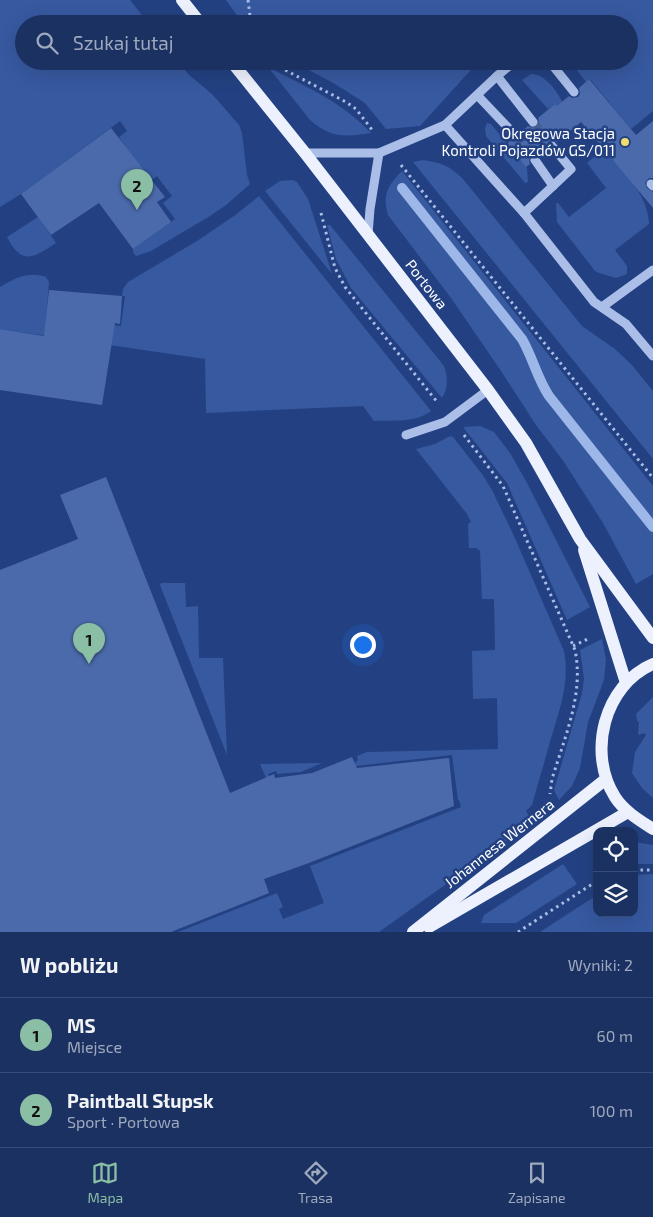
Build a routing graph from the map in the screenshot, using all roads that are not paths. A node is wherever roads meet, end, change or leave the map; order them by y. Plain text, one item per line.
1 (182, 0) edge
2 (194, 15) edge
3 (238, 70) edge
4 (504, 70) edge
5 (556, 70) edge
6 (497, 76) junction
7 (574, 92) dead end
8 (478, 96) junction
9 (533, 122) tunnel mouth
10 (445, 126) junction
11 (516, 136) tunnel mouth
12 (552, 146) tunnel mouth
13 (305, 153) junction
14 (379, 153) junction
15 (535, 160) tunnel mouth
16 (553, 186) junction
17 (524, 214) junction
18 (368, 235) junction
19 (653, 270) edge
20 (602, 307) junction
21 (653, 356) edge
22 (488, 390) junction
23 (406, 435) dead end
24 (580, 539) junction
25 (653, 638) edge
26 (653, 664) edge
27 (626, 683) junction
28 (606, 779) junction
29 (628, 812) junction
30 (653, 829) edge
31 (413, 932) edge
32 (421, 932) edge

1 - 2 main road
3 - 13 main road, Portowa
4 - 6 lane
5 - 7 lane
6 - 8 lane
6 - 9 lane
8 - 10 lane
8 - 11 lane
10 - 14 lane
10 - 17 lane
12 - 16 lane
13 - 14 lane
13 - 18 main road, Portowa
14 - 18 lane
15 - 16 lane
16 - 17 lane
17 - 20 lane
18 - 22 main road, Portowa
19 - 20 lane
20 - 21 lane
22 - 23 lane
22 - 24 main road, Portowa
24 - 25 main road, Portowa
24 - 27 main road, Portowa
26 - 27 main road
27 - 28 main road
28 - 29 main road
28 - 31 main road, Johannesa Wernera
29 - 30 main road
29 - 32 main road, Johannesa Wernera

